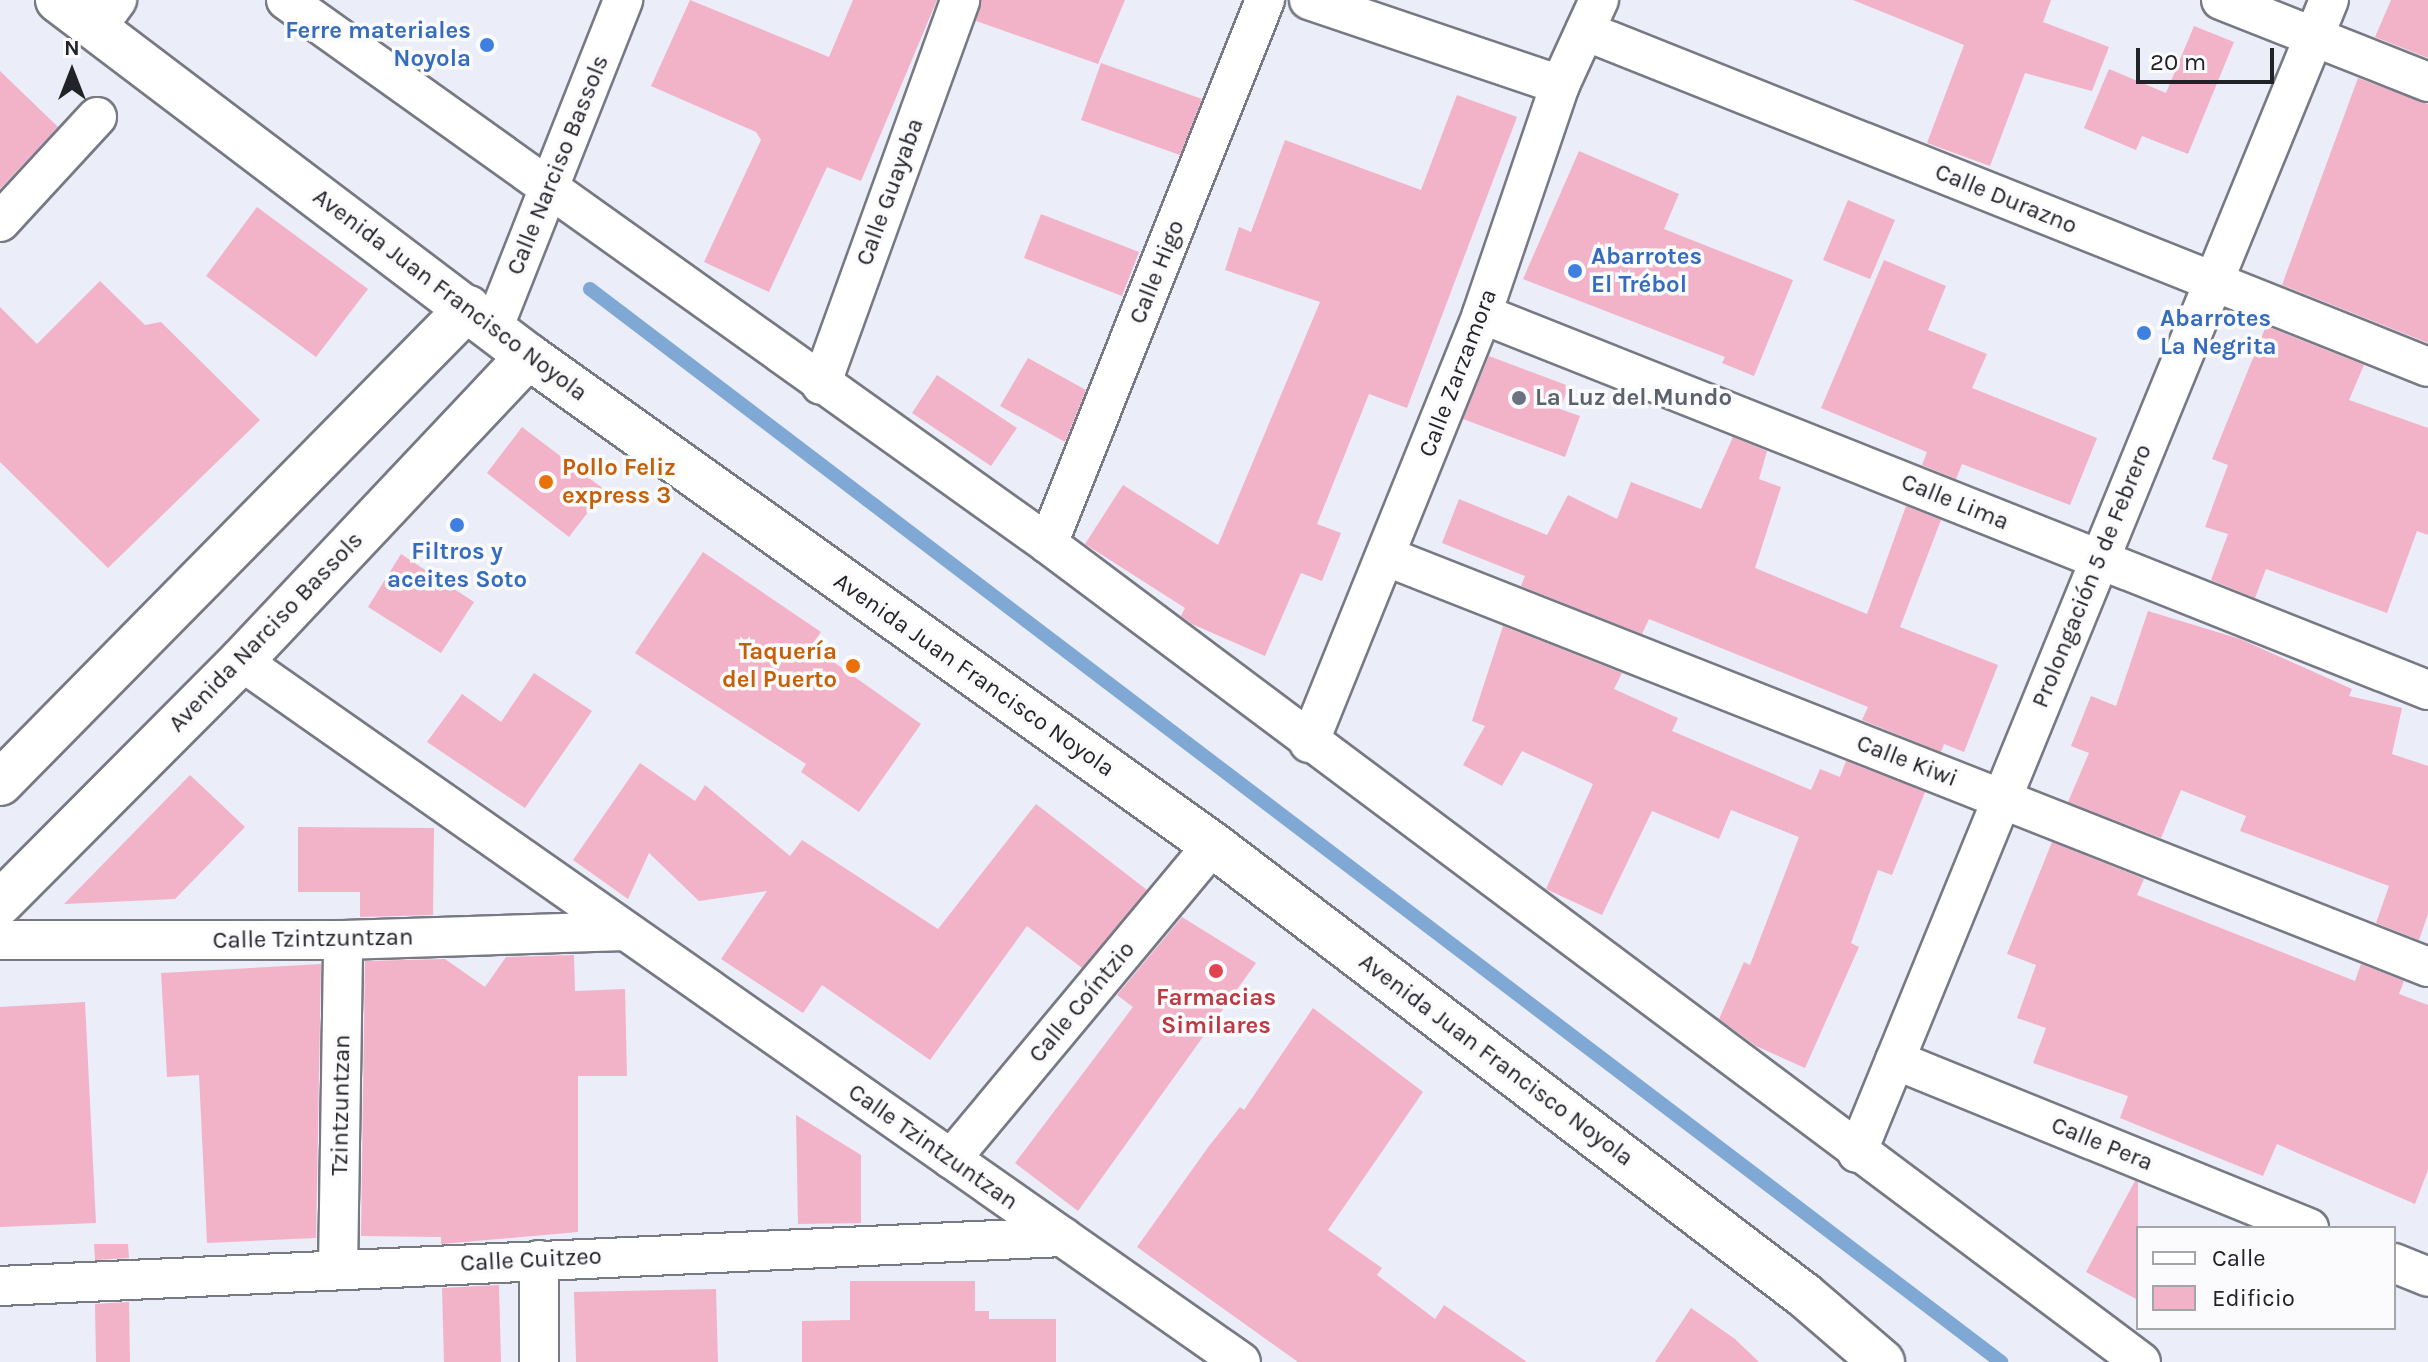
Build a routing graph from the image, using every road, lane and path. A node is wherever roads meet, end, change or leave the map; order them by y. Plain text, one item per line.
1 (58, 0) edge
2 (286, 0) edge
3 (623, 0) edge
4 (960, 0) edge
5 (1265, 0) edge
6 (1309, 0) edge
7 (2221, 0) edge
8 (2329, 0) edge
9 (106, 14) edge
10 (1592, 16) edge
11 (2314, 37) junction
12 (2428, 82) edge
13 (1560, 85) junction
14 (97, 117) dead end
15 (548, 191) junction
16 (0, 222) edge
17 (2210, 280) junction
18 (1482, 314) junction
19 (480, 318) junction
20 (528, 356) junction
21 (2428, 367) edge
22 (821, 385) junction
23 (1048, 544) junction
24 (1385, 556) junction
25 (2100, 560) junction
26 (241, 661) junction
27 (2428, 690) edge
28 (1309, 743) junction
29 (0, 783) edge
30 (2003, 798) junction
31 (1213, 845) junction
32 (0, 903) edge
33 (626, 931) junction
34 (0, 940) edge
35 (343, 940) junction
36 (2428, 967) edge
37 (1895, 1060) junction
38 (1857, 1153) junction
39 (951, 1159) junction
40 (2304, 1226) edge
41 (1063, 1237) junction
42 (539, 1260) junction
43 (2396, 1264) edge
44 (338, 1270) junction
45 (2428, 1277) edge
46 (0, 1286) edge
47 (539, 1362) edge
48 (1241, 1362) edge
49 (1882, 1362) edge
50 (2141, 1362) edge

1 - 9 street, Avenida Juan Francisco Noyola
2 - 15 street
3 - 15 street, Calle Narciso Bassols
4 - 22 street, Calle Guayaba
5 - 23 street, Calle Higo
6 - 13 street
7 - 11 street
8 - 11 street, Prolongación 5 de Febrero
9 - 19 street, Avenida Juan Francisco Noyola
10 - 13 street, Calle Zarzamora
10 - 17 street, Calle Durazno
11 - 12 street
11 - 17 street, Prolongación 5 de Febrero
13 - 18 street, Calle Zarzamora
14 - 16 street
15 - 19 street, Calle Narciso Bassols
15 - 22 street
17 - 21 street, Calle Durazno
17 - 25 street, Prolongación 5 de Febrero
18 - 24 street, Calle Zarzamora
18 - 25 street, Calle Lima
19 - 20 street, Avenida Juan Francisco Noyola
19 - 29 street
20 - 26 street, Avenida Narciso Bassols
20 - 31 street, Avenida Juan Francisco Noyola
22 - 23 street
23 - 28 street
24 - 28 street, Calle Zarzamora
24 - 30 street, Calle Kiwi
25 - 27 street, Calle Lima
25 - 30 street, Prolongación 5 de Febrero
26 - 32 street, Avenida Narciso Bassols
26 - 33 street, Calle Tzintzuntzan
28 - 38 street
30 - 36 street, Calle Kiwi
30 - 37 street, Prolongación 5 de Febrero
31 - 39 street, Calle Coíntzio
31 - 49 street, Avenida Juan Francisco Noyola
33 - 35 street, Calle Tzintzuntzan
33 - 39 street, Calle Tzintzuntzan
34 - 35 street, Calle Tzintzuntzan
35 - 44 street, Tzintzuntzan
37 - 38 street, Prolongación 5 de Febrero
37 - 40 street, Calle Pera
38 - 50 street
39 - 41 street, Calle Tzintzuntzan
41 - 42 street, Calle Cuitzeo
41 - 48 street, Calle Tzintzuntzan
42 - 44 street, Calle Cuitzeo
42 - 47 street
43 - 45 street
44 - 46 street, Calle Cuitzeo

